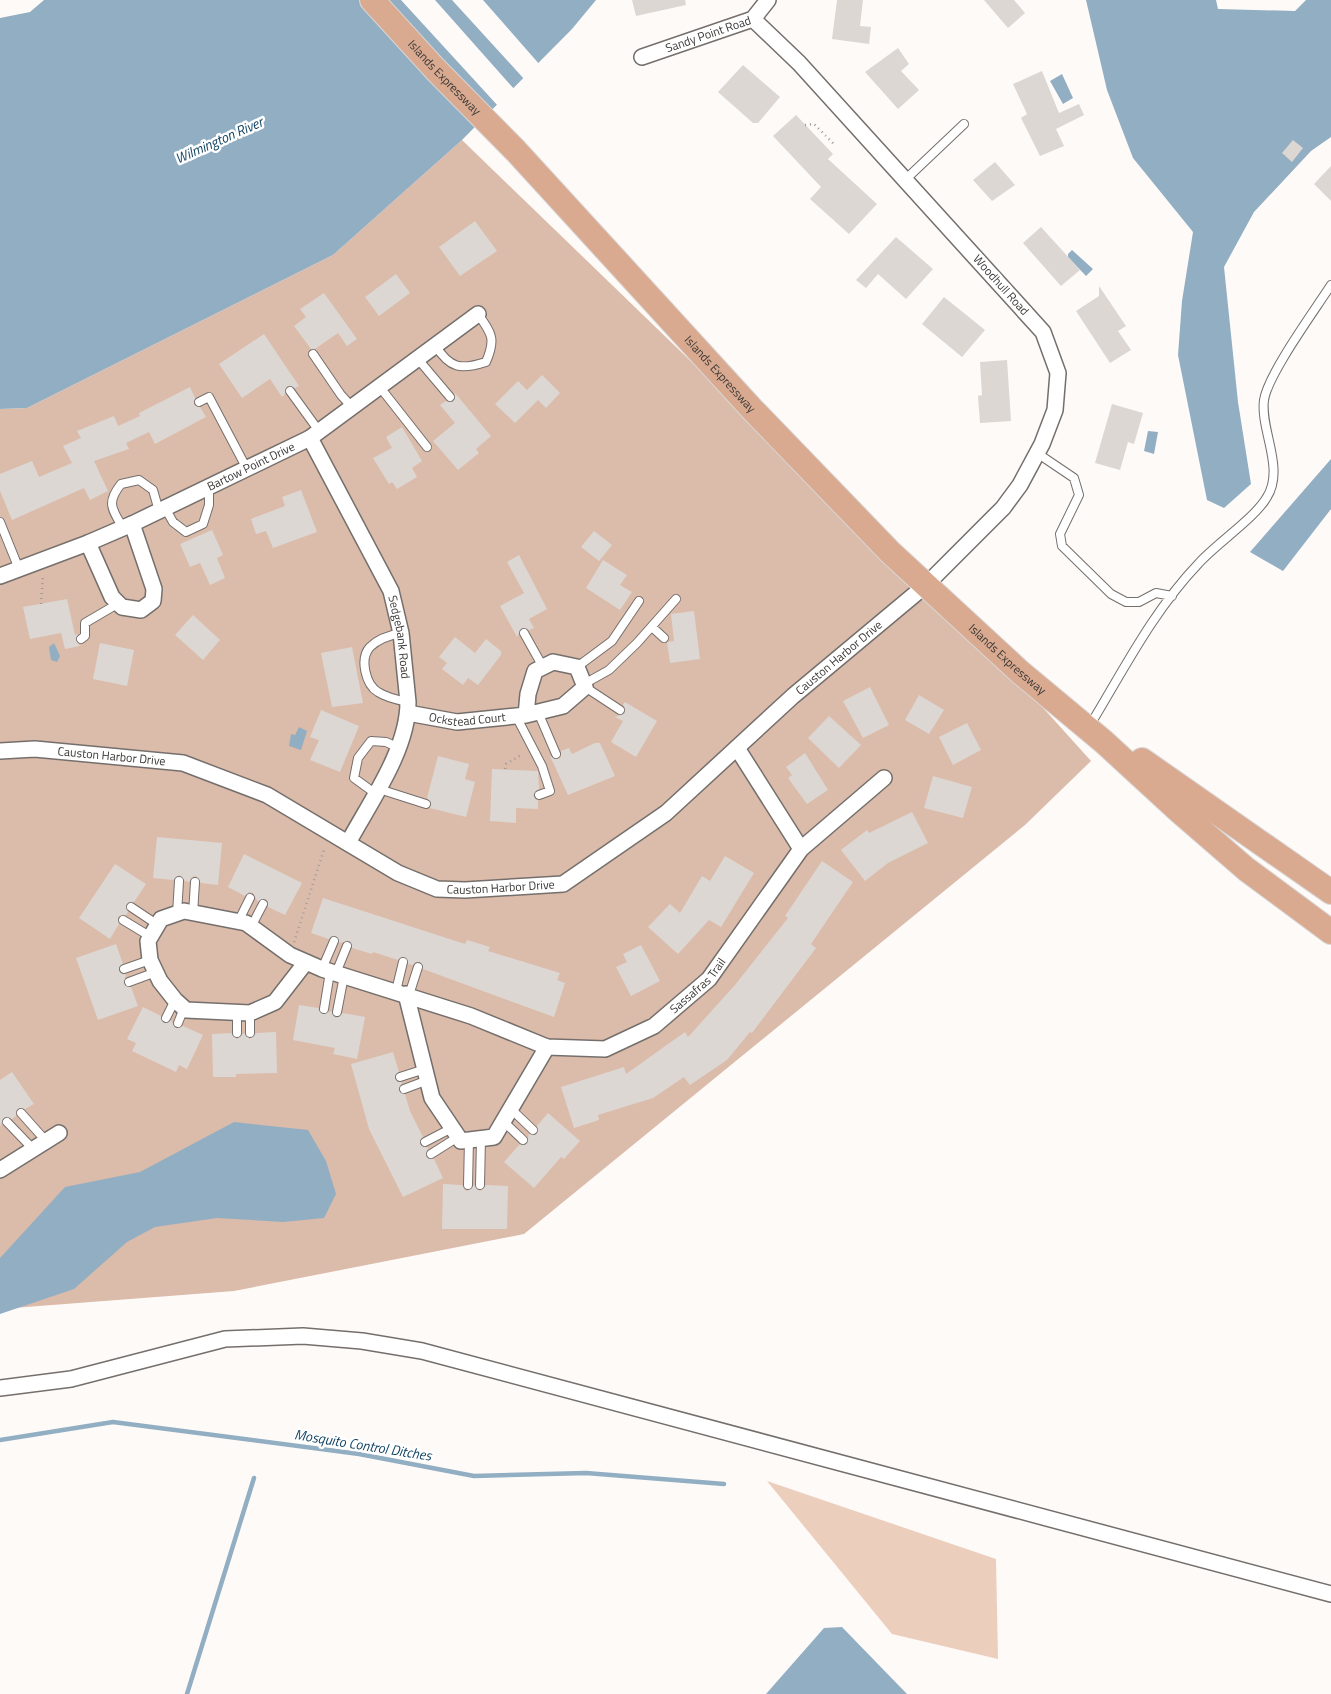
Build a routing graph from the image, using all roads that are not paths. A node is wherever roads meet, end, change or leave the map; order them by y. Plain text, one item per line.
1 (372, 0) edge
2 (768, 0) edge
3 (753, 19) junction
4 (642, 57) dead end
5 (964, 124) dead end
6 (906, 179) junction
7 (1331, 285) edge
8 (478, 314) joint
9 (435, 346) junction
10 (313, 354) dead end
11 (417, 358) junction
12 (380, 386) junction
13 (290, 391) dead end
14 (450, 398) dead end
15 (200, 402) dead end
16 (352, 407) junction
17 (314, 435) junction
18 (426, 447) dead end
19 (1037, 453) junction
20 (247, 469) junction
21 (209, 487) junction
22 (162, 510) junction
23 (0, 522) edge
24 (127, 526) junction
25 (88, 543) junction
26 (19, 569) junction
27 (0, 576) edge
28 (926, 585) junction
29 (1172, 596) junction
30 (676, 599) dead end
31 (639, 601) dead end
32 (118, 603) junction
33 (652, 627) junction
34 (402, 633) junction
35 (524, 633) dead end
36 (664, 638) dead end
37 (81, 639) dead end
38 (543, 667) junction
39 (577, 667) junction
40 (584, 686) junction
41 (408, 707) junction
42 (620, 710) dead end
43 (526, 715) junction
44 (1088, 728) junction
45 (397, 747) junction
46 (737, 748) junction
47 (556, 754) dead end
48 (1, 756) edge
49 (884, 778) dead end
50 (378, 791) junction
51 (539, 796) dead end
52 (426, 804) dead end
53 (348, 843) junction
54 (802, 849) junction
55 (179, 881) dead end
56 (195, 882) dead end
57 (1331, 892) edge
58 (250, 898) dead end
59 (263, 904) dead end
60 (131, 907) dead end
61 (185, 914) junction
62 (123, 920) dead end
63 (244, 925) junction
64 (154, 931) junction
65 (1331, 932) edge
66 (334, 941) dead end
67 (347, 946) dead end
68 (306, 962) junction
69 (403, 962) dead end
70 (153, 966) junction
71 (418, 967) dead end
72 (124, 969) dead end
73 (333, 972) junction
74 (129, 982) dead end
75 (403, 993) junction
76 (180, 1004) junction
77 (324, 1009) dead end
78 (244, 1012) junction
79 (337, 1012) dead end
80 (166, 1018) dead end
81 (178, 1023) dead end
82 (237, 1033) dead end
83 (250, 1033) dead end
84 (547, 1047) junction
85 (426, 1075) junction
86 (400, 1077) dead end
87 (404, 1089) dead end
88 (20, 1113) dead end
89 (507, 1115) junction
90 (7, 1122) dead end
91 (533, 1130) dead end
92 (465, 1136) junction
93 (524, 1140) dead end
94 (46, 1141) junction
95 (426, 1142) dead end
96 (431, 1154) dead end
97 (0, 1170) edge
98 (468, 1185) dead end
99 (480, 1185) dead end
100 (0, 1388) edge
101 (1331, 1594) edge

1 - 28 main road, Islands Expressway
2 - 3 street, Sandy Point Road
3 - 4 street, Sandy Point Road
3 - 6 street, Woodhull Road
5 - 6 lane
6 - 19 street, Woodhull Road
7 - 29 lane
8 - 9 street, Bartow Point Drive
8 - 9 lane
9 - 11 street, Bartow Point Drive
10 - 16 lane
11 - 12 street, Bartow Point Drive
11 - 14 lane
12 - 16 street, Bartow Point Drive
12 - 18 lane
13 - 17 lane
15 - 20 lane
16 - 17 street, Bartow Point Drive
17 - 20 street, Bartow Point Drive
17 - 34 street, Sedgebank Road
19 - 28 street, Woodhull Road
19 - 29 lane
20 - 21 street, Bartow Point Drive
21 - 22 street, Bartow Point Drive
21 - 22 lane
22 - 24 street, Bartow Point Drive
22 - 24 lane
23 - 26 lane
24 - 25 street, Bartow Point Drive
24 - 32 street
25 - 26 street, Bartow Point Drive
25 - 32 street
26 - 27 street, Bartow Point Drive
28 - 44 main road, Islands Expressway
28 - 46 street, Causton Harbor Drive
29 - 44 lane
30 - 33 lane
31 - 39 lane
32 - 37 lane
33 - 36 lane
33 - 40 lane
34 - 41 street, Sedgebank Road
34 - 41 lane
35 - 38 lane
38 - 39 street
38 - 43 street
39 - 40 street
40 - 42 lane
40 - 43 street, Ockstead Court
41 - 43 street, Ockstead Court
41 - 45 street, Sedgebank Road
43 - 47 lane
43 - 51 lane
44 - 57 main road, Islands Expressway
44 - 65 main road, Islands Expressway
45 - 50 street, Sedgebank Road
45 - 50 lane
46 - 53 street, Causton Harbor Drive
46 - 54 street
48 - 53 street, Causton Harbor Drive
49 - 54 street, Sassafras Trail
50 - 52 lane
50 - 53 street, Sedgebank Road
54 - 84 street, Sassafras Trail
55 - 61 lane
56 - 61 lane
58 - 63 lane
59 - 63 lane
60 - 64 lane
61 - 63 street, Sassafras Trail
61 - 64 street
62 - 64 lane
63 - 68 street, Sassafras Trail
64 - 70 street
66 - 73 lane
67 - 73 lane
68 - 73 street, Sassafras Trail
68 - 78 street
69 - 75 lane
70 - 72 lane
70 - 74 lane
70 - 76 street
71 - 75 lane
73 - 75 street, Sassafras Trail
73 - 77 lane
73 - 79 lane
75 - 84 street, Sassafras Trail
75 - 85 street
76 - 78 street
76 - 80 lane
76 - 81 lane
78 - 82 lane
78 - 83 lane
84 - 89 street
85 - 86 lane
85 - 87 lane
85 - 92 street
88 - 94 lane
89 - 91 lane
89 - 92 street
89 - 93 lane
90 - 94 lane
92 - 95 lane
92 - 96 lane
92 - 98 lane
92 - 99 lane
94 - 97 street
100 - 101 street

